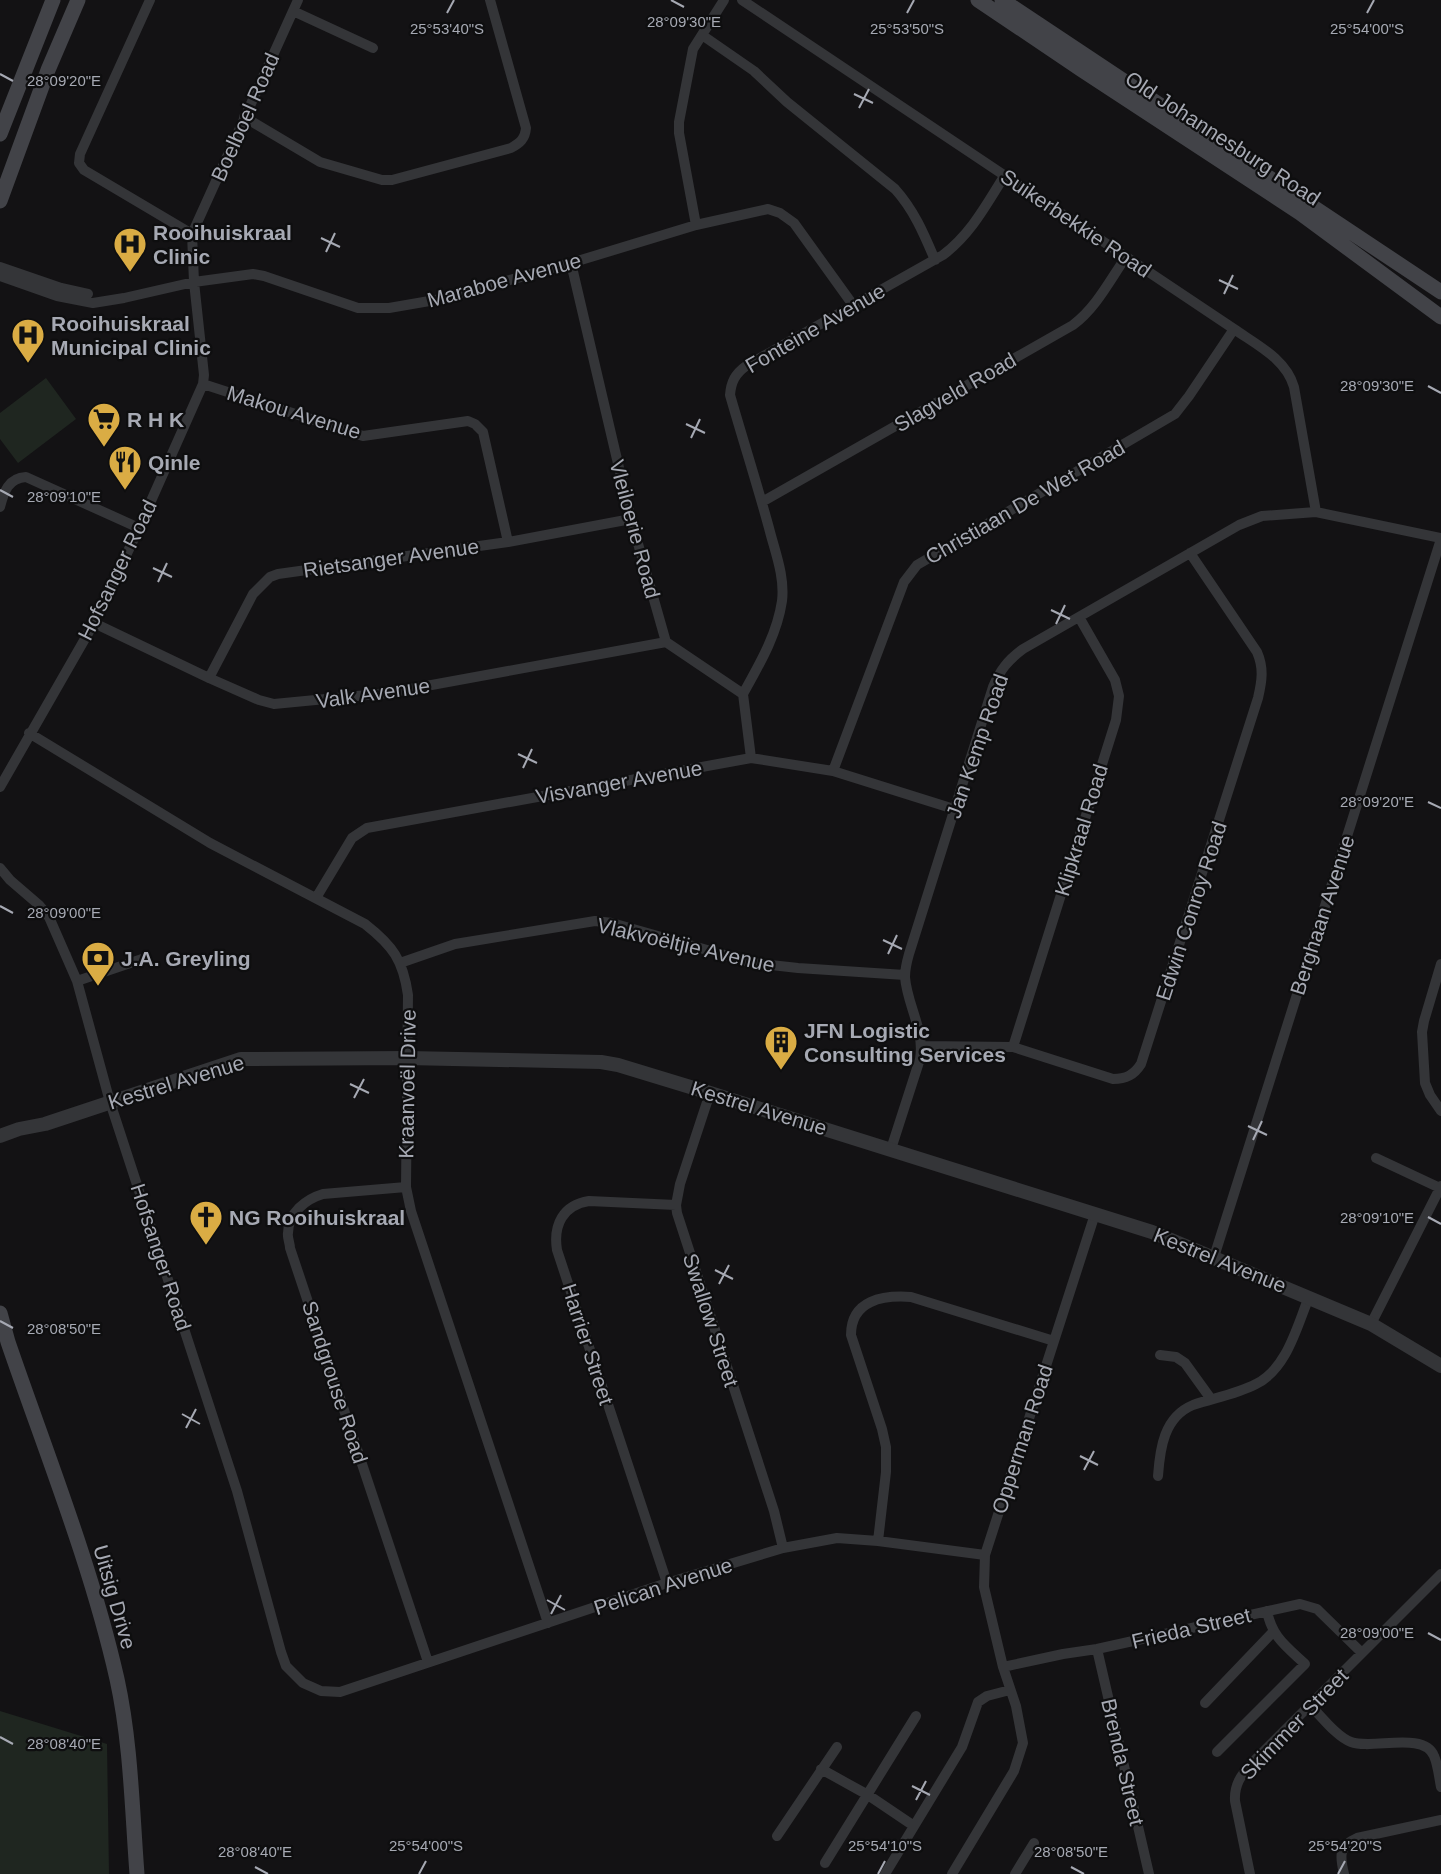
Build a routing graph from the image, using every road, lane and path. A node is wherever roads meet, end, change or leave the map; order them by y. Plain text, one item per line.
1 (53, 0) edge
2 (78, 0) edge
3 (150, 0) edge
4 (490, 0) edge
5 (724, 0) edge
6 (742, 0) edge
7 (978, 0) edge
8 (1002, 0) edge
9 (1013, 0) edge
10 (296, 5) edge
11 (702, 35) junction
12 (373, 48) dead end
13 (1106, 69) junction
14 (244, 117) junction
15 (0, 134) edge
16 (1005, 176) junction
17 (0, 201) edge
18 (696, 225) junction
19 (192, 234) junction
20 (1126, 257) junction
21 (935, 260) junction
22 (571, 262) junction
23 (0, 267) edge
24 (0, 276) edge
25 (194, 282) junction
26 (1441, 292) edge
27 (111, 300) junction
28 (853, 305) junction
29 (1441, 317) edge
30 (1234, 329) junction
31 (203, 384) junction
32 (762, 502) junction
33 (0, 507) edge
34 (1316, 512) junction
35 (631, 519) junction
36 (139, 528) junction
37 (1441, 539) edge
38 (508, 542) junction
39 (1190, 553) junction
40 (1079, 617) junction
41 (94, 623) junction
42 (666, 642) junction
43 (209, 678) junction
44 (742, 694) junction
45 (29, 734) junction
46 (751, 758) junction
47 (833, 771) junction
48 (0, 787) edge
49 (954, 809) junction
50 (0, 868) edge
51 (316, 898) junction
52 (145, 958) dead end
53 (400, 963) junction
54 (1441, 964) edge
55 (905, 975) junction
56 (77, 981) junction
57 (922, 1046) junction
58 (1013, 1047) junction
59 (407, 1058) junction
60 (710, 1093) junction
61 (110, 1102) junction
62 (1441, 1112) edge
63 (45, 1124) junction
64 (0, 1136) edge
65 (0, 1144) edge
66 (891, 1149) junction
67 (1376, 1158) dead end
68 (406, 1187) junction
69 (1440, 1187) edge
70 (676, 1205) junction
71 (1095, 1214) junction
72 (1214, 1257) junction
73 (1309, 1297) junction
74 (0, 1313) edge
75 (1371, 1324) junction
76 (0, 1326) edge
77 (1054, 1341) junction
78 (8, 1342) junction
79 (1160, 1355) dead end
80 (1441, 1366) edge
81 (1211, 1399) junction
82 (1158, 1476) dead end
83 (878, 1541) junction
84 (783, 1548) junction
85 (985, 1555) junction
86 (1441, 1574) edge
87 (667, 1583) junction
88 (1267, 1611) junction
89 (548, 1623) junction
90 (1274, 1632) junction
91 (1097, 1649) junction
92 (1362, 1653) junction
93 (428, 1662) junction
94 (286, 1666) joint
95 (1003, 1667) junction
96 (1010, 1690) junction
97 (1205, 1703) dead end
98 (1311, 1705) junction
99 (916, 1716) dead end
100 (837, 1747) dead end
101 (1217, 1752) dead end
102 (821, 1769) junction
103 (1441, 1787) edge
104 (868, 1795) junction
105 (1441, 1820) edge
106 (914, 1826) junction
107 (777, 1836) dead end
108 (1034, 1843) dead end
109 (825, 1863) dead end
110 (137, 1874) edge
111 (885, 1874) edge
112 (952, 1874) edge
113 (1015, 1874) edge
114 (1149, 1874) edge
115 (1250, 1874) edge
116 (1344, 1874) edge

1 - 15 main road
2 - 17 main road
3 - 19 street
4 - 14 street
5 - 11 street
6 - 16 street, Suikerbekkie Road
7 - 29 main road, Old Johannesburg Road
8 - 13 main road, Old Johannesburg Road
9 - 13 main road
10 - 12 street
10 - 14 street, Boelboel Road
11 - 18 street
11 - 21 street
13 - 26 main road, Old Johannesburg Road
14 - 19 street, Boelboel Road
16 - 20 street, Suikerbekkie Road
16 - 21 street, Fonteine Avenue
18 - 22 street, Maraboe Avenue
18 - 28 street, Maraboe Avenue
19 - 25 street, Hofsanger Road
20 - 30 street, Suikerbekkie Road
20 - 32 street, Slagveld Road
21 - 28 street, Fonteine Avenue
22 - 25 street, Maraboe Avenue
22 - 35 street, Vleiloerie Road
23 - 27 street, Maraboe Avenue
24 - 27 street, Maraboe Avenue
25 - 27 street, Maraboe Avenue
25 - 31 street, Hofsanger Road
28 - 32 street, Fonteine Avenue
30 - 34 street, Suikerbekkie Road
30 - 47 street, Christiaan De Wet Road
31 - 36 street, Hofsanger Road
31 - 38 street, Makou Avenue
32 - 44 street, Fonteine Avenue
33 - 36 street
34 - 37 street, Jan Kemp Road
34 - 39 street, Jan Kemp Road
35 - 38 street, Rietsanger Avenue
35 - 42 street, Vleiloerie Road
36 - 41 street, Hofsanger Road
37 - 72 street, Berghaan Avenue
38 - 43 street, Rietsanger Avenue
39 - 40 street, Jan Kemp Road
39 - 58 street, Edwin Conroy Road
40 - 49 street, Jan Kemp Road
40 - 58 street, Klipkraal Road
41 - 43 street, Valk Avenue
41 - 45 street, Hofsanger Road
42 - 43 street, Valk Avenue
42 - 44 street
44 - 46 street
45 - 48 street, Hofsanger Road
45 - 51 street, Kraanvoël Drive
46 - 47 street, Visvanger Avenue
46 - 51 street, Visvanger Avenue
47 - 49 street, Visvanger Avenue
49 - 55 street, Jan Kemp Road
50 - 56 street, Hofsanger Road
51 - 53 street, Kraanvoël Drive
52 - 56 street
53 - 55 street, Vlakvoëltjie Avenue
53 - 59 street, Kraanvoël Drive
54 - 62 street
55 - 57 street, Jan Kemp Road
56 - 61 street, Hofsanger Road
57 - 58 street, Edwin Conroy Road
57 - 66 street, Jan Kemp Road
59 - 60 street, Kestrel Avenue
59 - 61 street, Kestrel Avenue
59 - 68 street, Kraanvoël Drive
60 - 66 street, Kestrel Avenue
60 - 70 street, Swallow Street
61 - 63 street, Kestrel Avenue
61 - 94 street, Hofsanger Road
63 - 64 street, Kestrel Avenue
63 - 65 street, Kestrel Avenue
66 - 71 street, Kestrel Avenue
67 - 69 street
68 - 89 street, Kraanvoël Drive
68 - 93 street, Sandgrouse Road
69 - 75 street
70 - 84 street, Swallow Street
70 - 87 street, Harrier Street
71 - 72 street, Kestrel Avenue
71 - 77 street, Opperman Road
72 - 73 street, Kestrel Avenue
73 - 75 street, Kestrel Avenue
73 - 81 street
74 - 78 main road, Uitsig Drive
75 - 80 street, Kestrel Avenue
76 - 78 main road, Uitsig Drive
77 - 83 street
77 - 85 street, Opperman Road
78 - 110 main road, Uitsig Drive
79 - 81 street
81 - 82 street
83 - 84 street, Pelican Avenue
83 - 85 street, Pelican Avenue
84 - 87 street, Pelican Avenue
85 - 95 street, Opperman Road
86 - 92 street, Skimmer Street
87 - 89 street, Pelican Avenue
88 - 90 street
88 - 91 street, Frieda Street
88 - 92 street, Frieda Street
89 - 93 street, Pelican Avenue
90 - 97 street
90 - 101 street
91 - 95 street, Frieda Street
91 - 114 street, Brenda Street
92 - 98 street, Skimmer Street
93 - 94 street, Pelican Avenue
95 - 96 street, Opperman Road
96 - 106 street
96 - 112 street, Opperman Road
98 - 103 street
98 - 115 street, Skimmer Street
99 - 104 street
100 - 102 street
102 - 104 street
102 - 107 street
104 - 106 street
104 - 109 street
105 - 116 street
106 - 111 street
108 - 113 street

